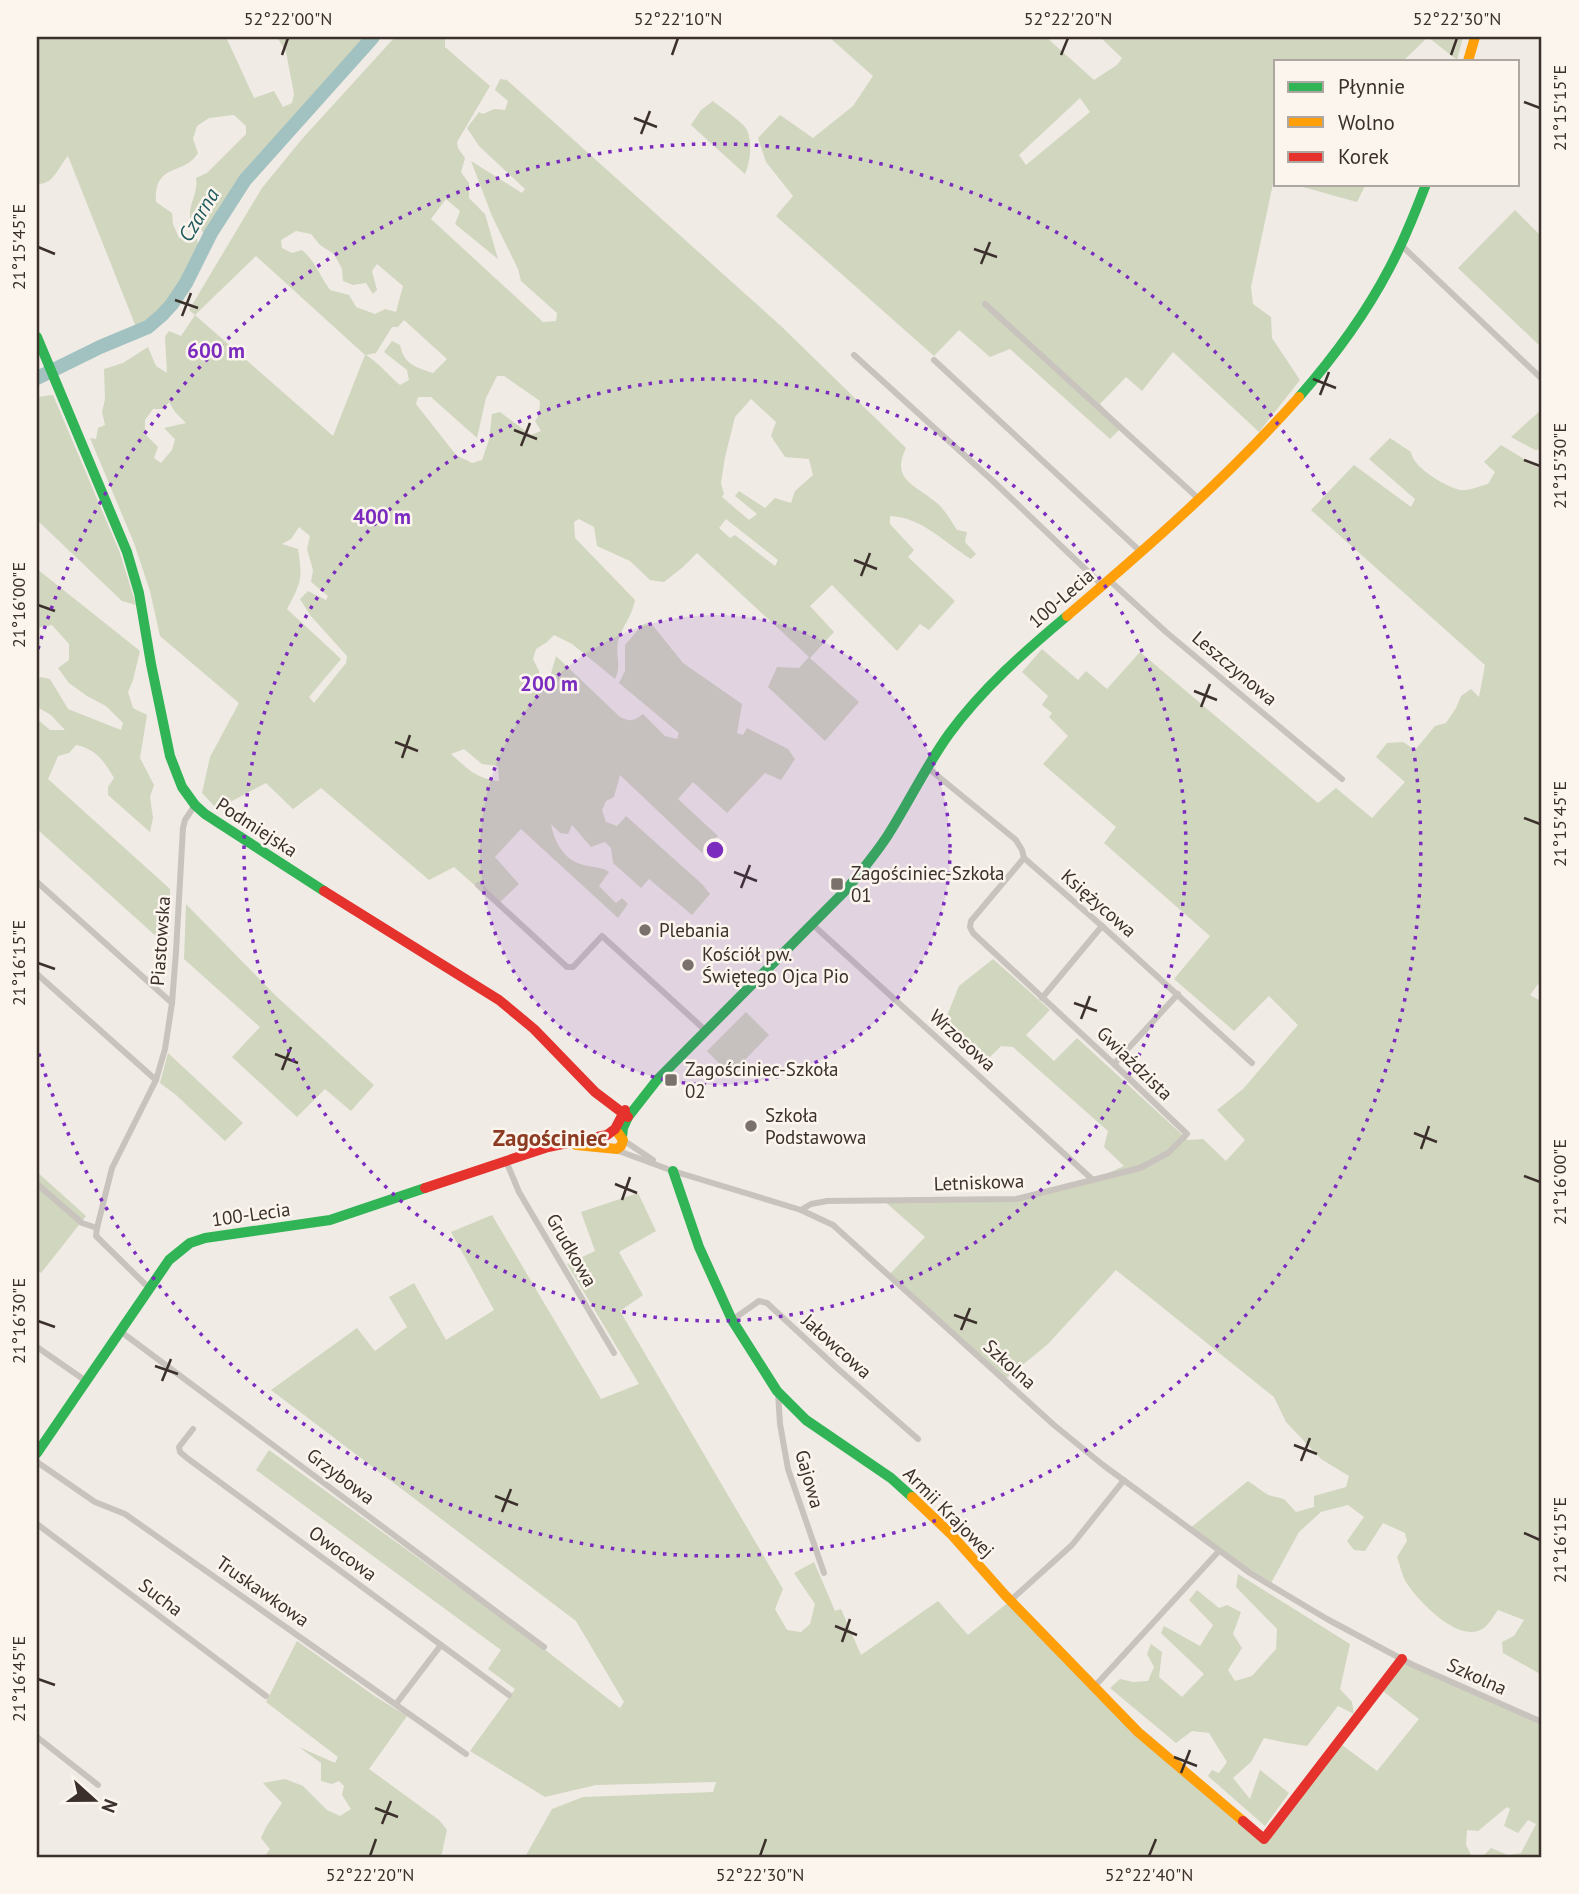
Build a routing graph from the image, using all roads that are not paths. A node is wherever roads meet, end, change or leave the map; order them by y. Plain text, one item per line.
1 (1475, 37) edge
2 (1468, 60) edge
3 (1425, 186) edge
4 (1402, 245) junction
5 (985, 304) dead end
6 (37, 337) edge
7 (854, 355) dead end
8 (934, 360) dead end
9 (1542, 379) edge
10 (1199, 499) junction
11 (1141, 552) junction
12 (1105, 582) junction
13 (928, 768) junction
14 (1342, 779) dead end
15 (195, 805) junction
16 (1024, 858) junction
17 (37, 882) edge
18 (478, 885) dead end
19 (812, 924) junction
20 (1102, 926) junction
21 (37, 974) edge
22 (1178, 994) junction
23 (1042, 998) junction
24 (172, 1003) junction
25 (705, 1030) junction
26 (1252, 1063) dead end
27 (1114, 1064) junction
28 (156, 1080) junction
29 (625, 1115) junction
30 (1187, 1135) joint
31 (616, 1136) junction
32 (565, 1144) junction
33 (611, 1149) junction
34 (506, 1161) junction
35 (661, 1165) junction
36 (673, 1171) junction
37 (1093, 1180) junction
38 (37, 1184) edge
39 (801, 1210) junction
40 (97, 1228) junction
41 (149, 1288) junction
42 (732, 1320) junction
43 (120, 1331) junction
44 (37, 1347) edge
45 (614, 1353) dead end
46 (86, 1381) junction
47 (777, 1391) junction
48 (192, 1429) dead end
49 (918, 1438) dead end
50 (37, 1453) edge
51 (37, 1462) edge
52 (1124, 1480) junction
53 (37, 1524) edge
54 (1219, 1551) junction
55 (824, 1573) dead end
56 (1010, 1601) junction
57 (441, 1645) junction
58 (544, 1647) dead end
59 (1402, 1659) junction
60 (1094, 1687) junction
61 (509, 1695) dead end
62 (266, 1696) dead end
63 (396, 1704) junction
64 (1542, 1722) edge
65 (37, 1737) edge
66 (466, 1754) dead end
67 (98, 1785) dead end

1 - 2 street
3 - 4 street, 100-Lecia
4 - 9 street
4 - 10 street, 100-Lecia
5 - 10 street
6 - 15 street, Podmiejska
7 - 12 street, Leszczynowa
8 - 11 street
10 - 11 street, 100-Lecia
11 - 12 street, 100-Lecia
12 - 13 street, 100-Lecia
12 - 14 street, Leszczynowa
13 - 16 street, Księżycowa
13 - 19 street, 100-Lecia
15 - 24 street, Piastowska
15 - 29 street, Podmiejska
16 - 20 street, Księżycowa
16 - 23 street, Gwiaździsta
17 - 24 street
18 - 25 street
19 - 25 street, 100-Lecia
19 - 37 street, Wrzosowa
20 - 22 street, Księżycowa
20 - 23 street
21 - 28 street
22 - 26 street, Księżycowa
22 - 27 street
23 - 27 street, Gwiaździsta
24 - 28 street, Piastowska
25 - 29 street, 100-Lecia
27 - 30 street, Gwiaździsta
28 - 40 street, Piastowska
29 - 31 street, 100-Lecia
30 - 37 street, Letniskowa
31 - 32 street, 100-Lecia
31 - 33 street
31 - 33 street
31 - 35 street, Szkolna
32 - 33 street, 100-Lecia
32 - 34 street, 100-Lecia
33 - 35 street, Szkolna
34 - 41 street, 100-Lecia
34 - 45 street, Grudkowa
35 - 36 street, Szkolna
36 - 39 street, Szkolna
36 - 42 street, Armii Krajowej
37 - 39 street, Letniskowa
38 - 40 street
39 - 52 street, Szkolna
40 - 41 street
41 - 43 street, 100-Lecia
42 - 47 street, Armii Krajowej
42 - 49 street, Jałowcowa
43 - 46 street, 100-Lecia
43 - 58 street, Grzybowa
44 - 46 street
46 - 50 street, 100-Lecia
47 - 55 street, Gajowa
47 - 56 street, Armii Krajowej
48 - 57 street, Owocowa
51 - 63 street, Truskawkowa
52 - 54 street, Szkolna
52 - 56 street
53 - 62 street, Sucha
54 - 59 street, Szkolna
54 - 60 street
56 - 60 street, Armii Krajowej
57 - 61 street, Owocowa
57 - 63 street
59 - 60 street, Armii Krajowej
59 - 64 street, Szkolna
63 - 66 street, Truskawkowa
65 - 67 street

